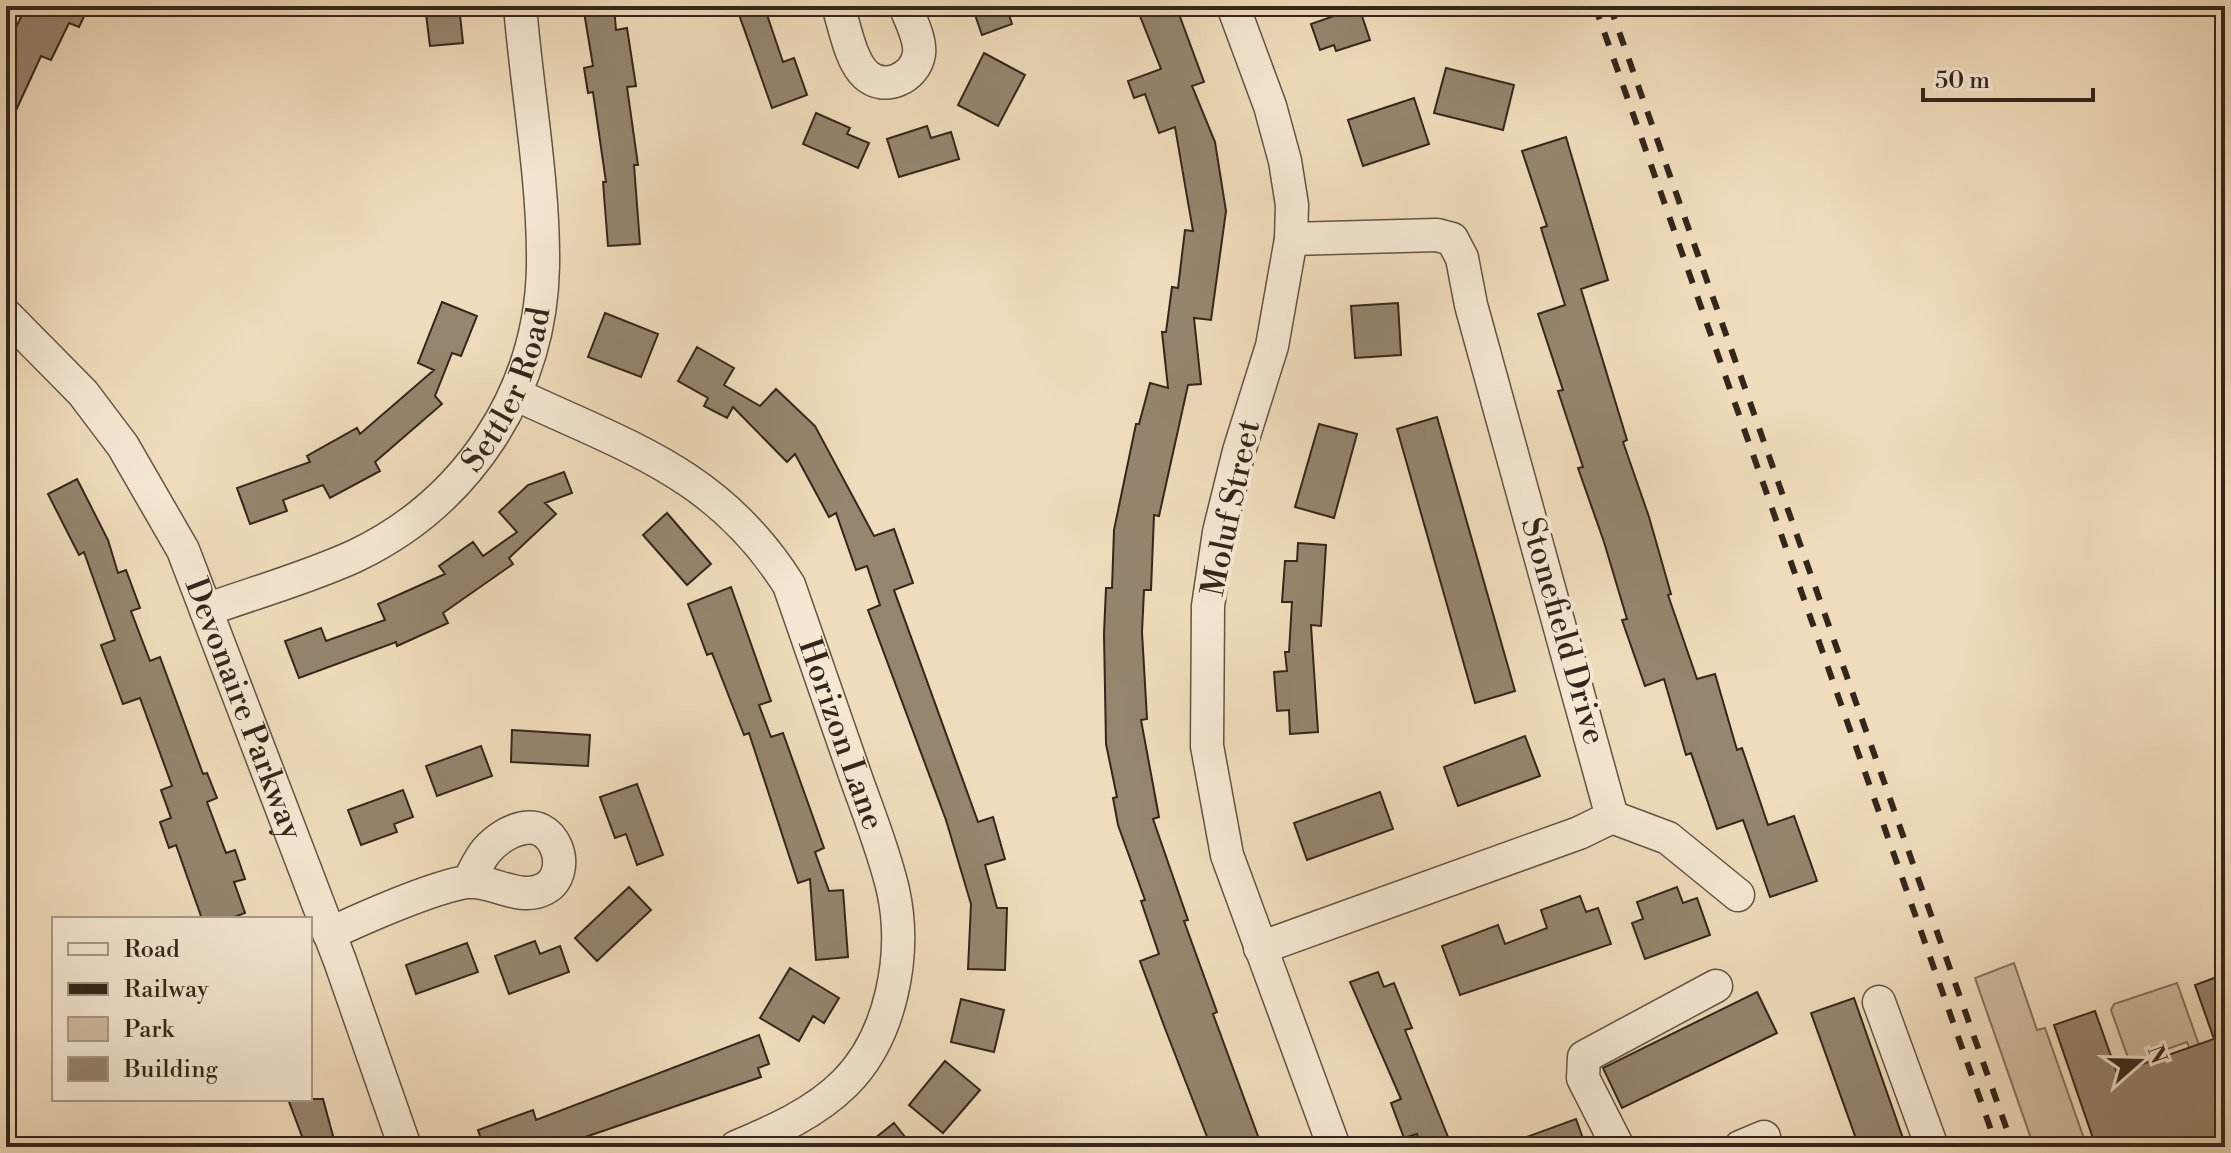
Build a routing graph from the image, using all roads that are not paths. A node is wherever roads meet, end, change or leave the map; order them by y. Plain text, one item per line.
1 (520, 6) edge
2 (838, 6) edge
3 (905, 6) edge
4 (1233, 6) edge
5 (1291, 239) junction
6 (6, 315) edge
7 (517, 395) junction
8 (206, 610) junction
9 (1612, 817) junction
10 (468, 882) dead end
11 (1738, 895) dead end
12 (329, 934) junction
13 (1260, 948) junction
14 (1716, 986) dead end
15 (1879, 1002) dead end
16 (405, 1147) edge
17 (736, 1147) edge
18 (1334, 1147) edge
19 (1618, 1147) edge
20 (1932, 1147) edge

1 - 7 street, Settler Road
2 - 3 street
4 - 5 street, Moluf Street
5 - 9 street, Stonefield Drive
5 - 13 street, Moluf Street
6 - 8 street, Devonaire Parkway
7 - 8 street, Settler Road
7 - 17 street, Horizon Lane
8 - 12 street, Devonaire Parkway
9 - 11 street
9 - 13 street
10 - 12 street
12 - 16 street, Devonaire Parkway
13 - 18 street, Moluf Street
14 - 19 street
15 - 20 street

